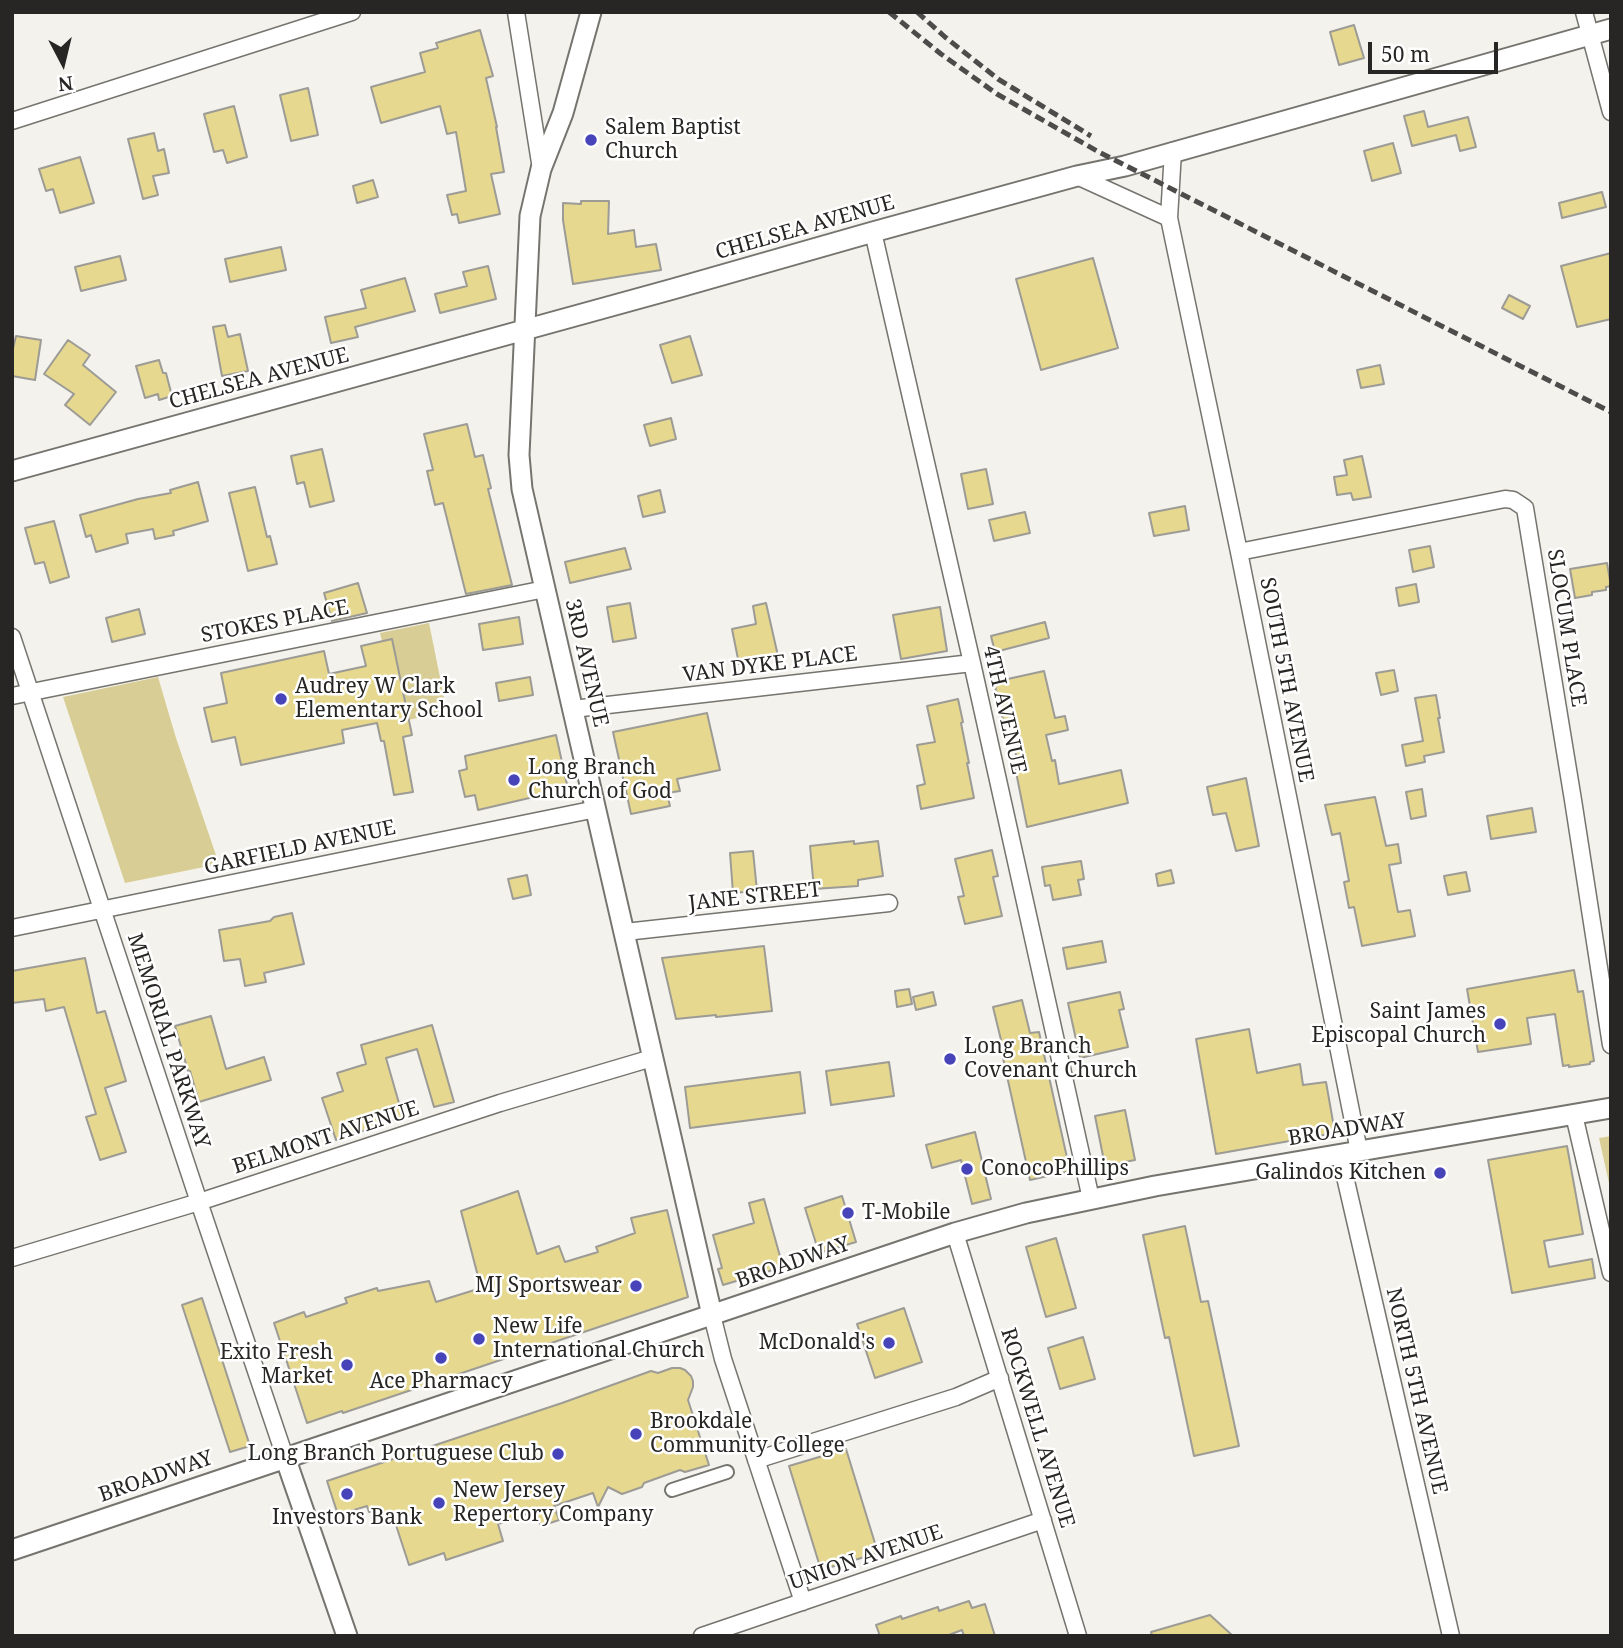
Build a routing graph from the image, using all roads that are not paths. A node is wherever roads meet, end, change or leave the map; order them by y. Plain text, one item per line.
1 (352, 12) edge
2 (516, 12) edge
3 (591, 12) edge
4 (1584, 12) edge
5 (1611, 29) edge
6 (1590, 35) junction
7 (1611, 112) edge
8 (12, 121) edge
9 (1173, 151) junction
10 (541, 169) junction
11 (1077, 176) junction
12 (1169, 218) junction
13 (873, 232) junction
14 (525, 330) junction
15 (12, 471) edge
16 (1239, 552) junction
17 (545, 589) junction
18 (12, 637) edge
19 (972, 663) junction
20 (31, 693) junction
21 (12, 696) edge
22 (573, 709) junction
23 (596, 809) junction
24 (889, 903) dead end
25 (102, 909) junction
26 (12, 928) edge
27 (625, 932) junction
28 (1611, 1045) edge
29 (652, 1058) junction
30 (1611, 1108) edge
31 (1574, 1115) junction
32 (1350, 1153) junction
33 (1091, 1199) junction
34 (199, 1202) junction
35 (955, 1233) junction
36 (12, 1258) edge
37 (1611, 1273) edge
38 (712, 1315) junction
39 (1000, 1378) junction
40 (285, 1457) junction
41 (757, 1460) junction
42 (727, 1472) dead end
43 (672, 1490) dead end
44 (1042, 1520) junction
45 (12, 1550) edge
46 (803, 1602) junction
47 (347, 1636) edge
48 (702, 1636) edge
49 (1078, 1636) edge
50 (1451, 1636) edge

1 - 8 street
2 - 10 street, 3RD AVENUE
3 - 10 street
4 - 6 street
5 - 6 street, CHELSEA AVENUE
6 - 7 street
6 - 9 street, CHELSEA AVENUE
9 - 11 street, CHELSEA AVENUE
9 - 12 street, SOUTH 5TH AVENUE
10 - 14 street, 3RD AVENUE
11 - 12 street
11 - 13 street, CHELSEA AVENUE
12 - 16 street, SOUTH 5TH AVENUE
13 - 14 street, CHELSEA AVENUE
13 - 19 street, 4TH AVENUE
14 - 15 street, CHELSEA AVENUE
14 - 17 street, 3RD AVENUE
16 - 28 street, SLOCUM PLACE
16 - 32 street, SOUTH 5TH AVENUE
17 - 20 street, STOKES PLACE
17 - 22 street, 3RD AVENUE
18 - 20 street, MEMORIAL PARKWAY
19 - 22 street, VAN DYKE PLACE
19 - 33 street, 4TH AVENUE
20 - 21 street, STOKES PLACE
20 - 25 street, MEMORIAL PARKWAY
22 - 23 street, 3RD AVENUE
23 - 25 street, GARFIELD AVENUE
23 - 27 street, 3RD AVENUE
24 - 27 street, JANE STREET
25 - 26 street, GARFIELD AVENUE
25 - 34 street, MEMORIAL PARKWAY
27 - 29 street, 3RD AVENUE
29 - 34 street, BELMONT AVENUE
29 - 38 street, 3RD AVENUE
30 - 31 street, BROADWAY
31 - 32 street, BROADWAY
31 - 37 street
32 - 33 street, BROADWAY
32 - 50 street, NORTH 5TH AVENUE
33 - 35 street, BROADWAY
34 - 36 street, BELMONT AVENUE
34 - 40 street, MEMORIAL PARKWAY
35 - 38 street, BROADWAY
35 - 39 street, ROCKWELL AVENUE
38 - 40 street, BROADWAY
38 - 41 street
39 - 41 street
39 - 44 street, ROCKWELL AVENUE
40 - 45 street, BROADWAY
40 - 47 street
41 - 46 street
42 - 43 street
44 - 46 street, UNION AVENUE
44 - 49 street, ROCKWELL AVENUE
46 - 48 street, UNION AVENUE

